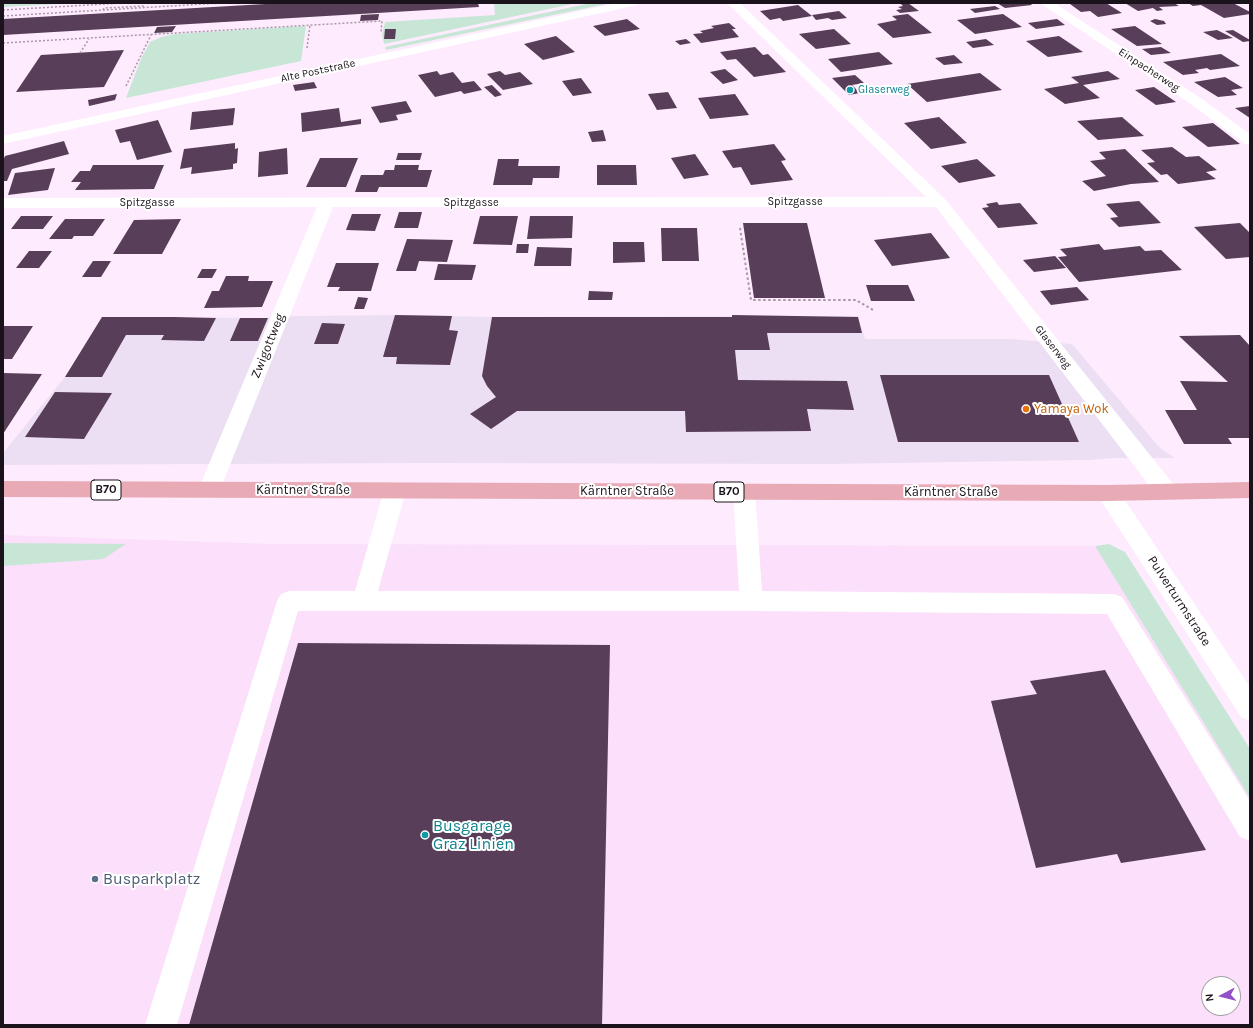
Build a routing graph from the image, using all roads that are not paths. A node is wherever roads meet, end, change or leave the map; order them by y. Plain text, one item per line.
1 (633, 3) edge
2 (734, 3) edge
3 (1046, 3) edge
4 (3, 140) edge
5 (1250, 141) edge
6 (940, 202) junction
7 (3, 203) edge
8 (327, 203) junction
9 (3, 490) edge
10 (208, 490) junction
11 (395, 490) junction
12 (1250, 490) edge
13 (1166, 491) junction
14 (744, 492) junction
15 (1108, 493) junction
16 (364, 600) junction
17 (751, 601) junction
18 (1250, 709) edge
19 (1250, 827) edge
20 (161, 1025) edge

1 - 4 street, Alte Poststraße
2 - 6 street, Glaserweg
3 - 5 street, Einpacherweg
6 - 8 street, Spitzgasse
6 - 13 street, Glaserweg
7 - 8 street, Spitzgasse
8 - 10 street, Zwigottweg
9 - 10 main road, Kärntner Straße / B70
10 - 11 main road, Kärntner Straße / B70
11 - 14 main road, Kärntner Straße / B70
11 - 16 street
12 - 13 main road, Kärntner Straße / B70
13 - 15 main road, Kärntner Straße / B70
14 - 15 main road, Kärntner Straße / B70
14 - 17 street
15 - 18 street, Pulverturmstraße
16 - 17 street
16 - 20 street
17 - 19 street

